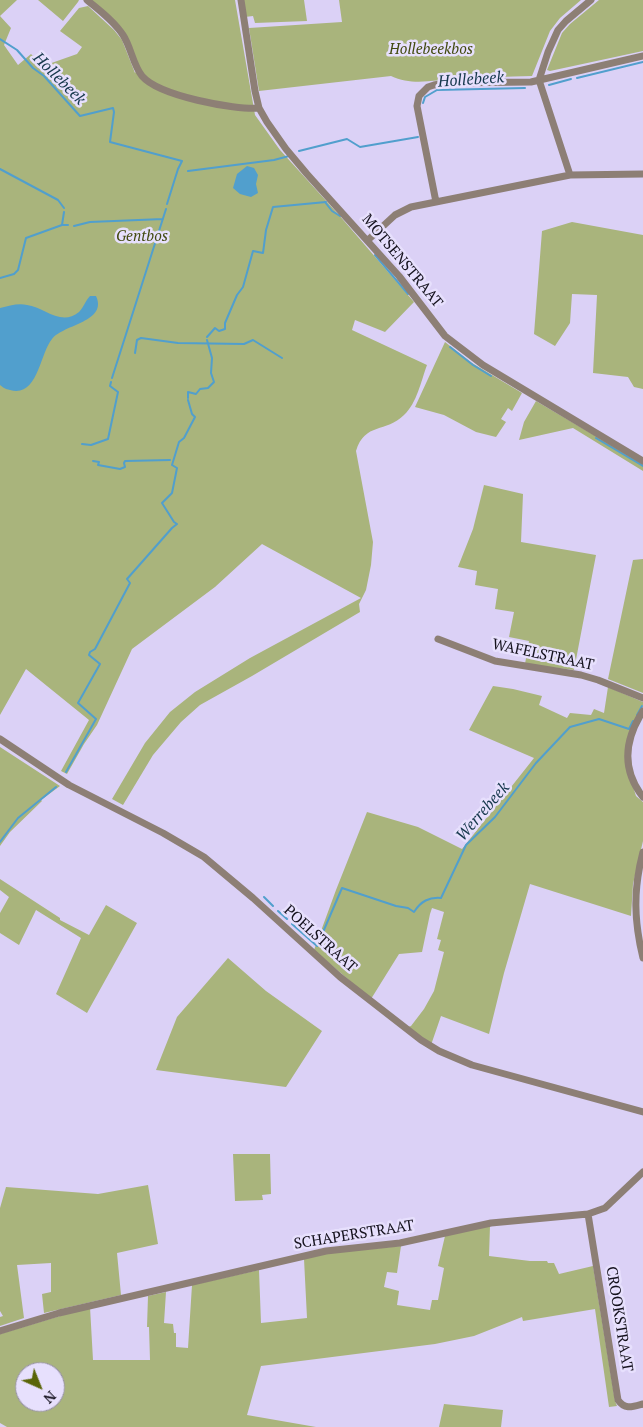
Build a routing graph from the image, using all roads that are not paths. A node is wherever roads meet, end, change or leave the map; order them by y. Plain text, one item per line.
1 (87, 0) edge
2 (241, 0) edge
3 (591, 0) edge
4 (643, 56) edge
5 (539, 80) junction
6 (259, 108) junction
7 (643, 174) edge
8 (570, 175) junction
9 (436, 202) junction
10 (368, 240) junction
11 (643, 460) edge
12 (438, 639) dead end
13 (643, 698) edge
14 (643, 711) edge
15 (0, 739) edge
16 (643, 797) edge
17 (643, 852) edge
18 (643, 958) edge
19 (643, 1112) edge
20 (643, 1172) edge
21 (588, 1214) junction
22 (0, 1331) edge
23 (643, 1404) edge

1 - 6 street
2 - 6 street, MOTSENSTRAAT
3 - 5 street
4 - 5 street
5 - 8 street
5 - 9 street
6 - 10 street, MOTSENSTRAAT
7 - 8 street
8 - 9 street
9 - 10 street
10 - 11 street, MOTSENSTRAAT
12 - 13 street, WAFELSTRAAT
14 - 16 street
15 - 19 street, POELSTRAAT
17 - 18 street
20 - 21 street, SCHAPERSTRAAT
21 - 22 street, SCHAPERSTRAAT
21 - 23 street, CROOKSTRAAT

